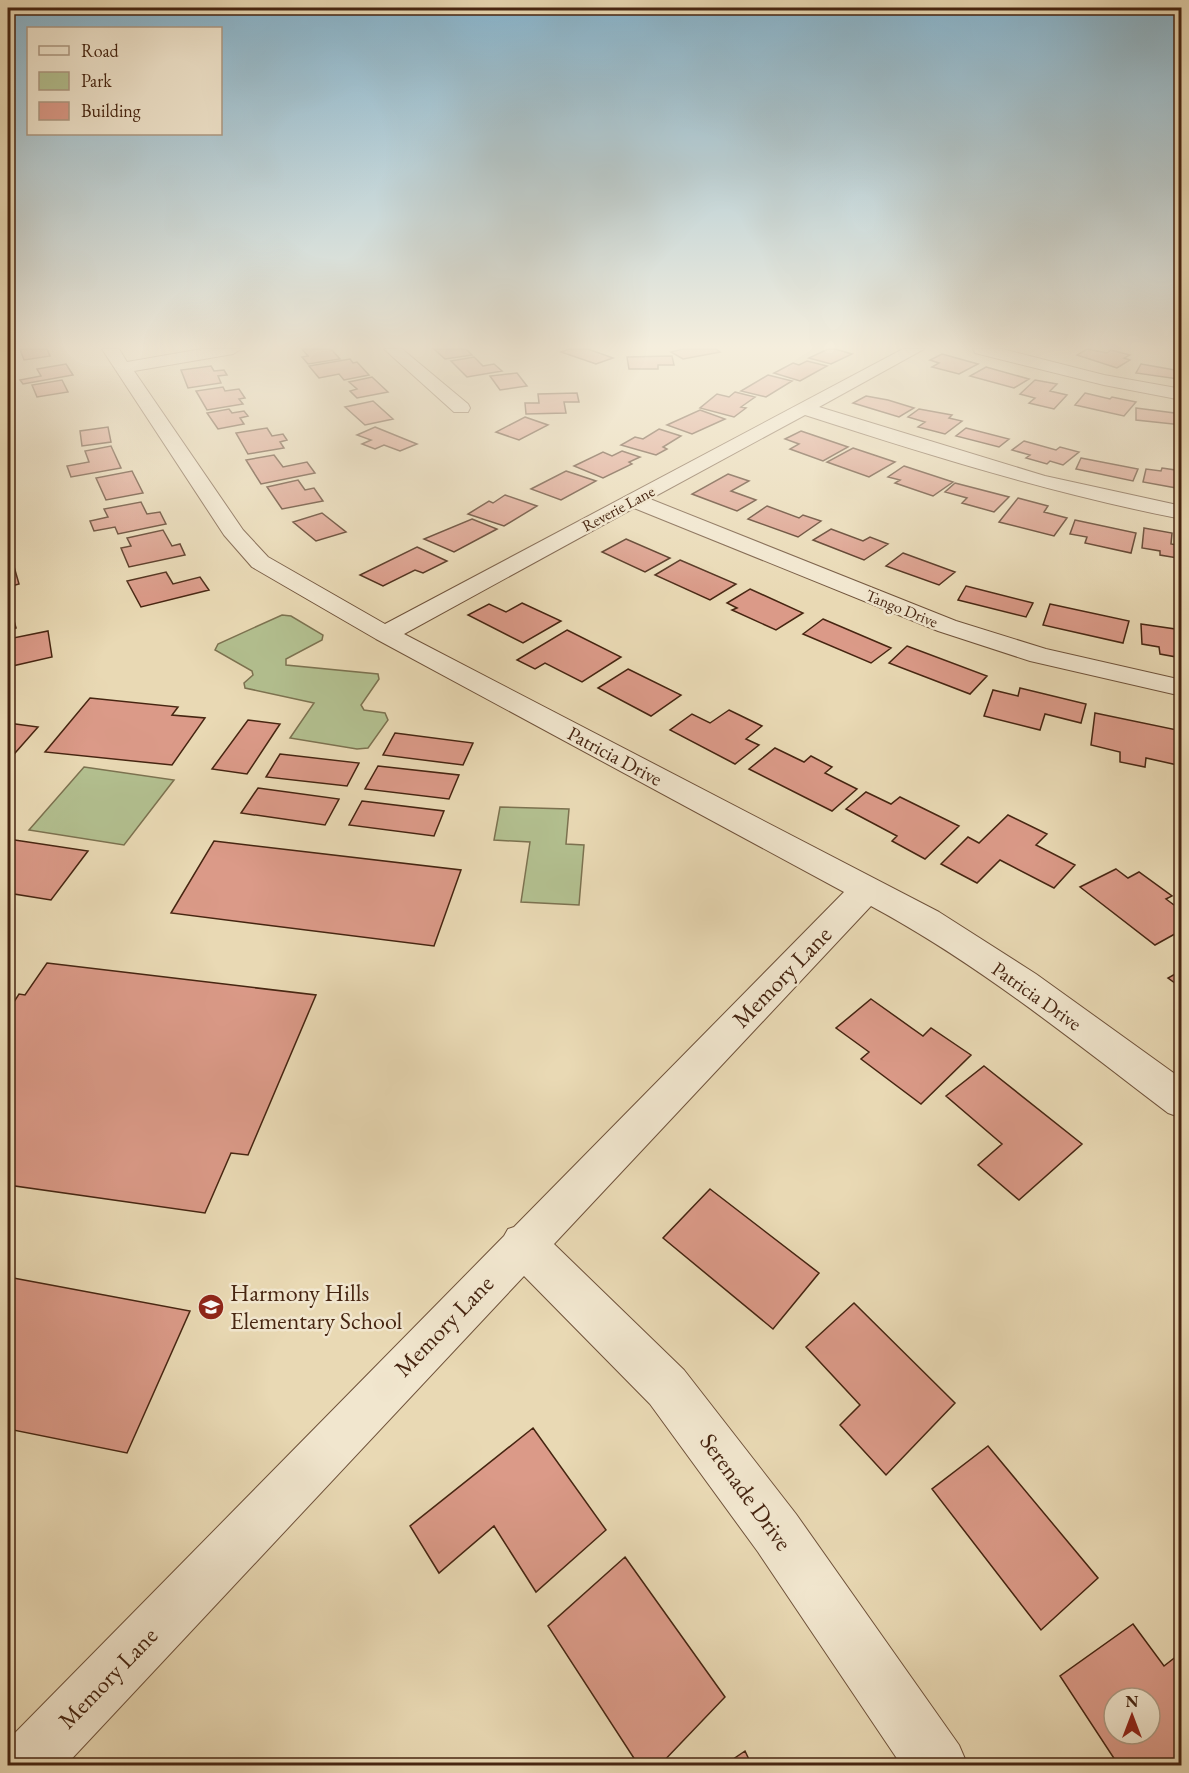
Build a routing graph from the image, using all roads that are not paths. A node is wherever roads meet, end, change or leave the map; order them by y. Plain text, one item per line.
1 (166, 432) edge
2 (759, 432) edge
3 (877, 432) edge
4 (632, 500) junction
5 (1182, 513) edge
6 (385, 634) junction
7 (1182, 688) edge
8 (866, 890) junction
9 (1182, 1101) edge
10 (523, 1244) junction
11 (24, 1766) edge
12 (938, 1766) edge

1 - 6 street, Patricia Drive
2 - 4 street, Reverie Lane
3 - 5 street
4 - 6 street, Reverie Lane
4 - 7 street, Tango Drive
6 - 8 street, Patricia Drive
8 - 9 street, Patricia Drive
8 - 10 street, Memory Lane
10 - 11 street, Memory Lane
10 - 12 street, Serenade Drive

